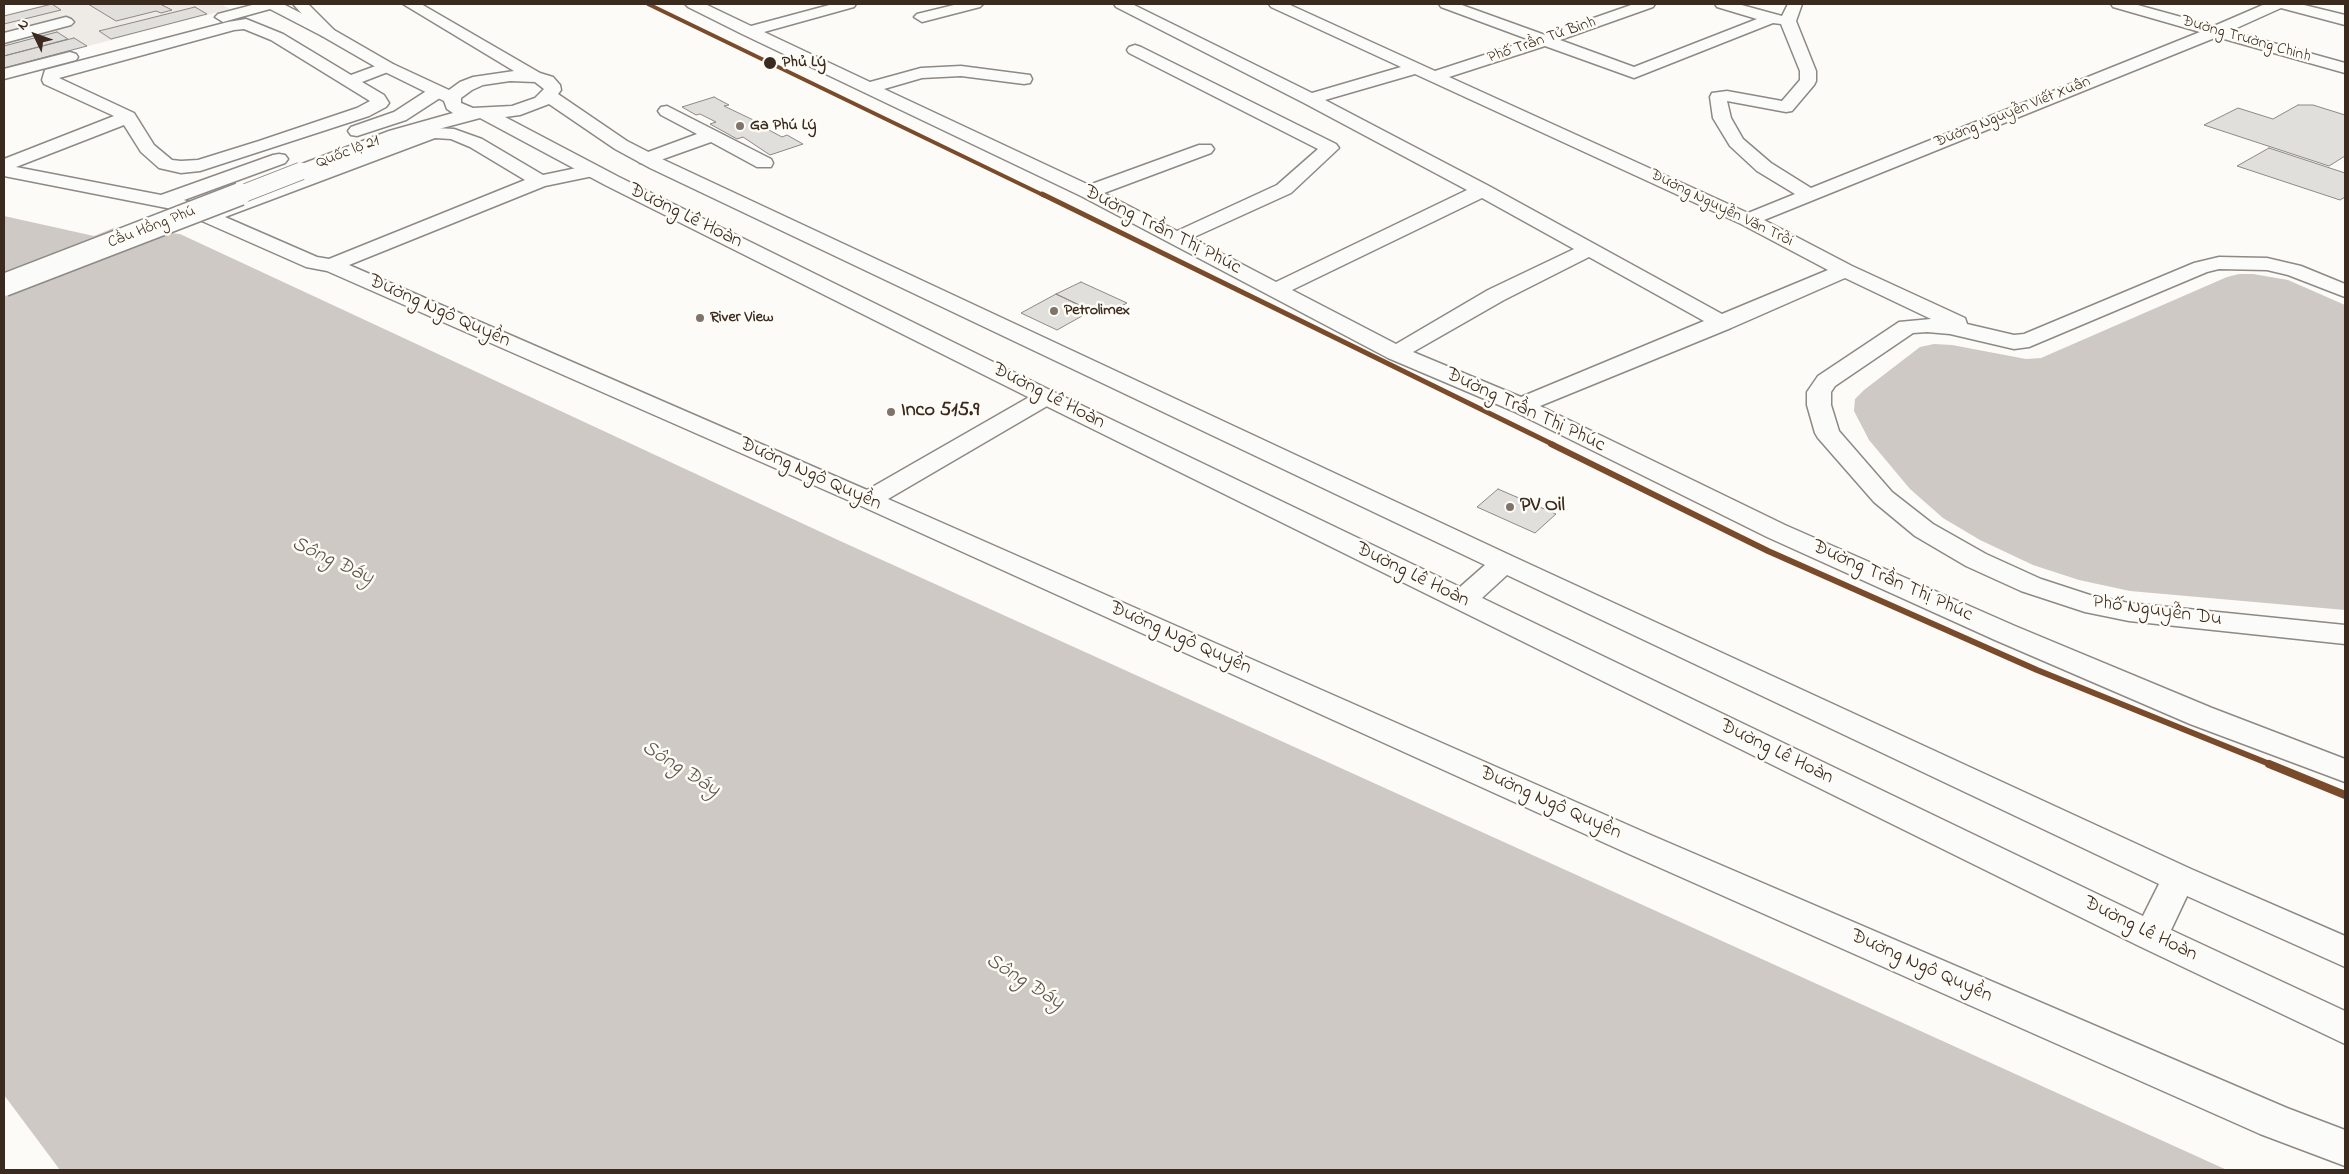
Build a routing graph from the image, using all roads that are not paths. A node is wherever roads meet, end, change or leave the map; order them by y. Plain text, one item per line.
1 (272, 4) edge
2 (300, 4) edge
3 (411, 4) edge
4 (693, 4) edge
5 (849, 4) edge
6 (975, 4) edge
7 (1121, 4) edge
8 (1276, 4) edge
9 (1451, 4) edge
10 (1648, 4) edge
11 (1722, 4) edge
12 (1795, 4) edge
13 (2118, 4) edge
14 (2147, 4) edge
15 (2277, 4) edge
16 (2283, 4) edge
17 (922, 17) dead end
18 (1780, 20) junction
19 (2345, 20) edge
20 (66, 22) dead end
21 (2223, 28) junction
22 (748, 31) junction
23 (328, 33) junction
24 (4, 38) edge
25 (1543, 41) junction
26 (290, 45) junction
27 (1135, 50) dead end
28 (2343, 65) edge
29 (387, 68) junction
30 (1417, 68) junction
31 (4, 74) edge
32 (1435, 76) junction
33 (1024, 79) dead end
34 (349, 81) junction
35 (543, 87) junction
36 (868, 88) junction
37 (447, 97) junction
38 (1310, 99) junction
39 (668, 112) dead end
40 (478, 113) junction
41 (128, 118) junction
42 (396, 135) junction
43 (712, 135) junction
44 (265, 145) junction
45 (1205, 149) dead end
46 (289, 155) junction
47 (652, 162) junction
48 (764, 162) dead end
49 (4, 165) edge
50 (4, 170) edge
51 (301, 171) joint
52 (602, 176) junction
53 (540, 181) junction
54 (1482, 190) junction
55 (1088, 192) junction
56 (1809, 195) junction
57 (163, 201) junction
58 (209, 216) junction
59 (1748, 220) junction
60 (1177, 238) junction
61 (1589, 249) junction
62 (331, 265) junction
63 (1845, 270) junction
64 (4, 286) edge
65 (1276, 290) junction
66 (2345, 291) edge
67 (1723, 323) junction
68 (1010, 330) junction
69 (1976, 333) junction
70 (1396, 353) junction
71 (963, 354) junction
72 (1046, 396) junction
73 (1521, 406) junction
74 (868, 500) junction
75 (1504, 562) junction
76 (1462, 600) junction
77 (2345, 634) edge
78 (2345, 771) edge
79 (2180, 878) junction
80 (2151, 936) junction
81 (2345, 952) edge
82 (2345, 1028) edge
83 (2345, 1148) edge

1 - 23 street
1 - 31 street
2 - 23 street
3 - 35 street, Đường Lê Hoàn
4 - 22 street, Đường Trần Thị Phúc
5 - 22 street
6 - 17 street
7 - 38 street
8 - 30 street, Đường Nguyễn Văn Trỗi
9 - 25 street
10 - 25 street, Phố Trần Tử Bình
11 - 18 street
12 - 18 street
13 - 21 street, Đường Trường Chinh
14 - 21 street, Đường Trường Chinh
15 - 21 street, Đường Nguyễn Viết Xuân
16 - 19 street
18 - 25 street
18 - 56 street
20 - 24 street
21 - 28 street, Đường Trường Chinh
21 - 56 street, Đường Nguyễn Viết Xuân
22 - 36 street, Đường Trần Thị Phúc
23 - 26 street
23 - 29 street
25 - 32 street, Phố Trần Tử Bình
26 - 34 street
26 - 41 street
27 - 60 street
29 - 34 street
29 - 37 street
30 - 32 street, Đường Nguyễn Văn Trỗi
30 - 38 street
32 - 59 street, Đường Nguyễn Văn Trỗi
33 - 36 street
34 - 44 street
35 - 37 street
35 - 40 street, Quốc lộ 21
35 - 47 street, Đường Lê Hoàn
36 - 55 street, Đường Trần Thị Phúc
37 - 40 street, Đường Lê Hoàn
37 - 42 street, Quốc lộ 21
37 - 46 street
38 - 54 street
39 - 43 street
40 - 42 street, Quốc lộ 21
40 - 52 street, Đường Lê Hoàn
41 - 44 street
41 - 49 street
42 - 51 street, Quốc lộ 21
43 - 47 street
43 - 48 street
44 - 46 street
45 - 55 street
46 - 57 street
47 - 52 street
47 - 68 street, Đường Lê Hoàn
50 - 57 street, Đường Ngô Quyền
51 - 64 street, Cầu Hồng Phú, bridge
52 - 53 street
52 - 71 street, Đường Lê Hoàn
53 - 58 street
53 - 62 street
54 - 61 street
54 - 65 street
55 - 60 street, Đường Trần Thị Phúc
56 - 59 street, Đường Nguyễn Viết Xuân
57 - 58 street, Đường Ngô Quyền
58 - 62 street, Đường Ngô Quyền
59 - 63 street, Đường Nguyễn Văn Trỗi
60 - 65 street, Đường Trần Thị Phúc
61 - 67 street
61 - 70 street
62 - 74 street, Đường Ngô Quyền
63 - 67 street
63 - 69 street, Phố Nguyễn Du
65 - 70 street, Đường Trần Thị Phúc
66 - 69 street, Phố Nguyễn Du
67 - 73 street
68 - 71 street
68 - 75 street, Đường Lê Hoàn
69 - 77 street, Phố Nguyễn Du
70 - 73 street, Đường Trần Thị Phúc
71 - 72 street, Đường Lê Hoàn
72 - 74 street
72 - 76 street, Đường Lê Hoàn
73 - 78 street, Đường Trần Thị Phúc
74 - 83 street, Đường Ngô Quyền
75 - 76 street
75 - 79 street, Đường Lê Hoàn
76 - 80 street, Đường Lê Hoàn
79 - 80 street
79 - 81 street, Đường Lê Hoàn
80 - 82 street, Đường Lê Hoàn

